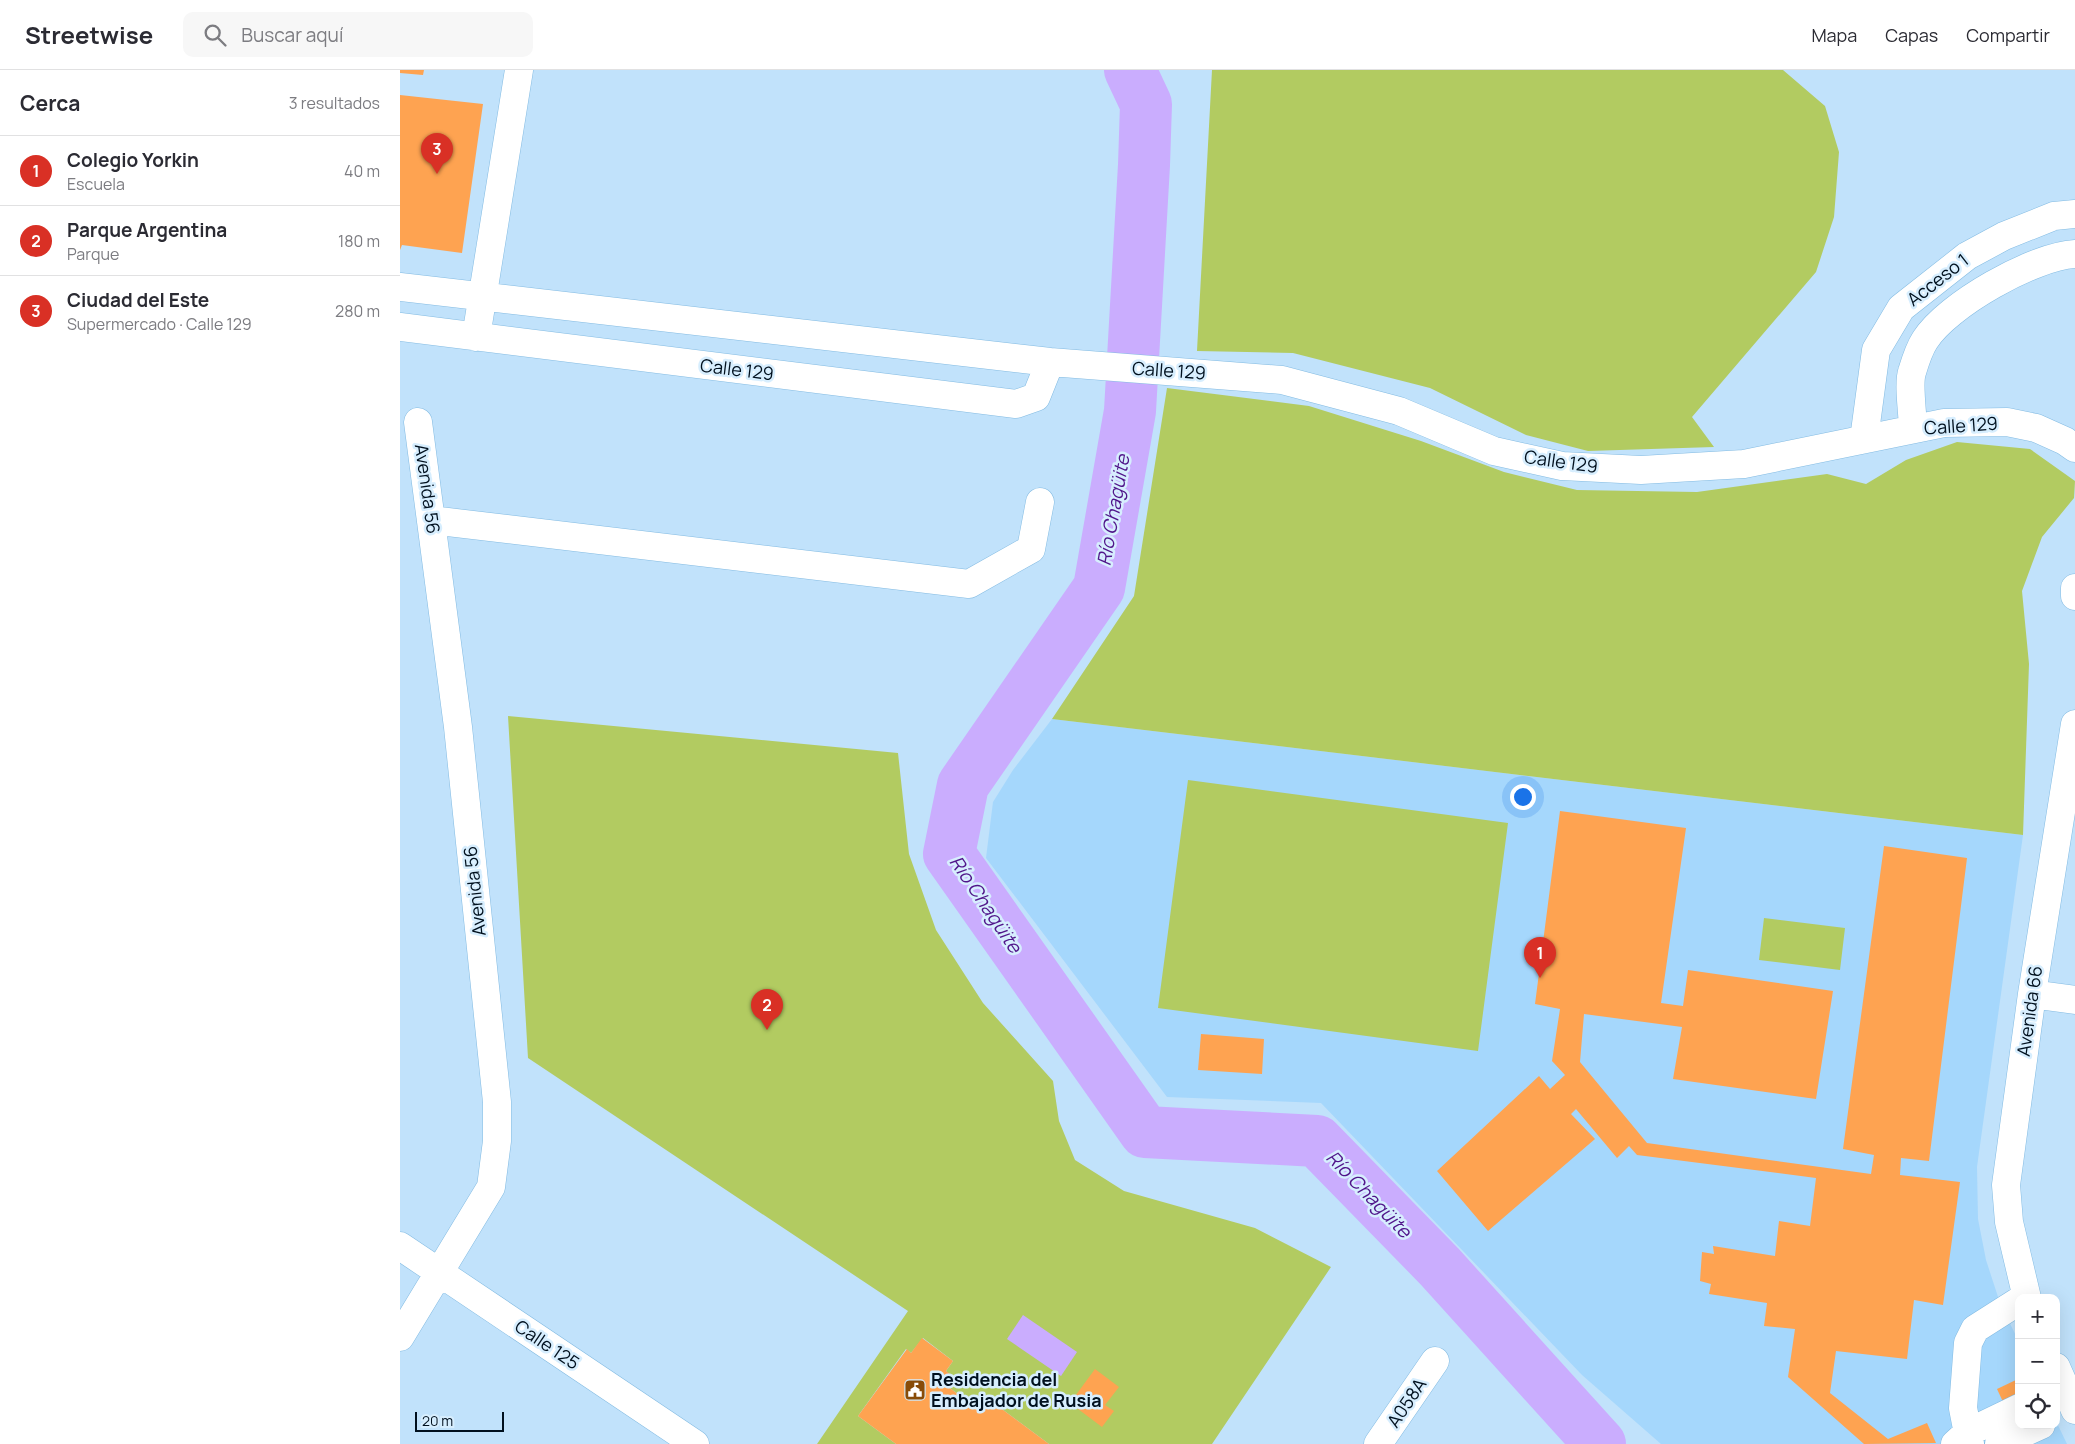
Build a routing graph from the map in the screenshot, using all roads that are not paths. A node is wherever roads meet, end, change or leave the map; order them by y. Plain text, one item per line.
1 (519, 70) edge
2 (2075, 214) edge
3 (2075, 254) edge
4 (400, 287) edge
5 (482, 298) junction
6 (400, 327) edge
7 (476, 336) junction
8 (1050, 362) junction
9 (418, 422) dead end
10 (1913, 430) junction
11 (1864, 439) junction
12 (2075, 448) edge
13 (1040, 502) dead end
14 (432, 520) junction
15 (2075, 588) edge
16 (2075, 596) edge
17 (2075, 724) edge
18 (2032, 994) junction
19 (2075, 1000) edge
20 (400, 1246) edge
21 (440, 1273) junction
22 (2023, 1294) edge
23 (2015, 1304) edge
24 (400, 1337) edge
25 (1435, 1361) dead end
26 (2065, 1393) edge
27 (2060, 1407) edge
28 (2015, 1410) edge
29 (2032, 1429) edge
30 (1964, 1440) edge
31 (695, 1444) edge
32 (1378, 1444) edge
33 (1999, 1444) edge

1 - 5 street
2 - 11 street, Acceso 1
3 - 10 street, Acceso 1
4 - 5 street, Calle 129
5 - 7 street
5 - 8 street, Calle 129
6 - 7 street, Calle 129
7 - 8 street, Calle 129
8 - 11 street, Calle 129
9 - 14 street, Avenida 56
10 - 11 street, Calle 129
10 - 12 street, Calle 129
13 - 14 street
14 - 21 street, Avenida 56
15 - 16 street
17 - 18 street, Avenida 66
18 - 19 street
18 - 22 street, Avenida 66
20 - 21 street, Calle 125
21 - 24 street, Avenida 56
21 - 31 street, Calle 125
23 - 30 street
25 - 32 street, A058A
26 - 27 street
28 - 30 street
29 - 33 street

